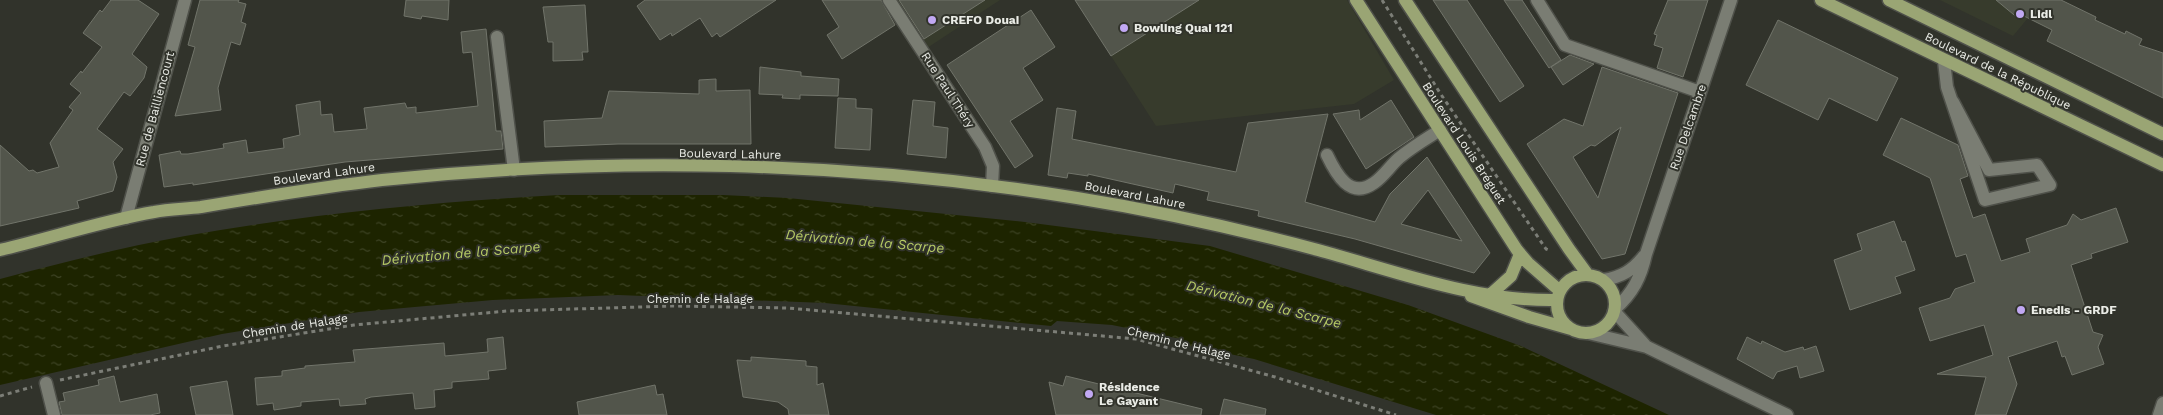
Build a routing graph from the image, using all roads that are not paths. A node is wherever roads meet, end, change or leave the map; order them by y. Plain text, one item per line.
1 (185, 0) edge
2 (889, 0) edge
3 (1356, 0) edge
4 (1405, 0) edge
5 (1537, 0) edge
6 (1731, 0) edge
7 (1821, 0) edge
8 (1889, 0) edge
9 (497, 37) dead end
10 (1944, 60) junction
11 (1700, 92) junction
12 (1954, 102) junction
13 (1440, 130) junction
14 (2163, 134) edge
15 (1327, 155) dead end
16 (2163, 165) edge
17 (514, 170) junction
18 (992, 186) junction
19 (126, 218) junction
20 (0, 250) edge
21 (1520, 254) junction
22 (1646, 254) junction
23 (1588, 275) junction
24 (1603, 280) junction
25 (1455, 288) junction
26 (1491, 294) junction
27 (1559, 296) junction
28 (1615, 310) junction
29 (1571, 328) junction
30 (1588, 333) junction
31 (1647, 347) junction
32 (46, 383) road end
33 (2163, 403) edge
34 (54, 415) edge
35 (1787, 415) edge
36 (2159, 415) edge

1 - 19 street, Rue de Bailliencourt
2 - 18 street, Rue Paul Théry
3 - 13 main road, Boulevard Louis Bréguet
4 - 23 main road
5 - 11 street
6 - 11 street, Rue Delcambre
7 - 10 main road, Boulevard de la République
8 - 14 main road, Boulevard de la République
9 - 17 street
10 - 12 street
10 - 16 main road, Boulevard de la République
11 - 22 street, Rue Delcambre
12 - 12 street
13 - 15 street
13 - 21 main road, Boulevard Louis Bréguet
17 - 18 main road, Boulevard Lahure
17 - 19 main road, Boulevard Lahure
18 - 25 main road, Boulevard Lahure
19 - 20 main road, Boulevard Lahure
21 - 26 main road
21 - 27 main road, Boulevard Louis Bréguet
22 - 24 street, Rue Delcambre
22 - 28 street, Rue Delcambre
23 - 24 main road
23 - 27 main road
24 - 28 main road
25 - 26 main road, Boulevard Lahure
25 - 29 main road, Boulevard Lahure
26 - 27 main road, Boulevard Lahure
27 - 29 main road
28 - 30 main road
28 - 31 street
29 - 30 main road
30 - 31 street
31 - 35 street
32 - 34 street
33 - 36 street

